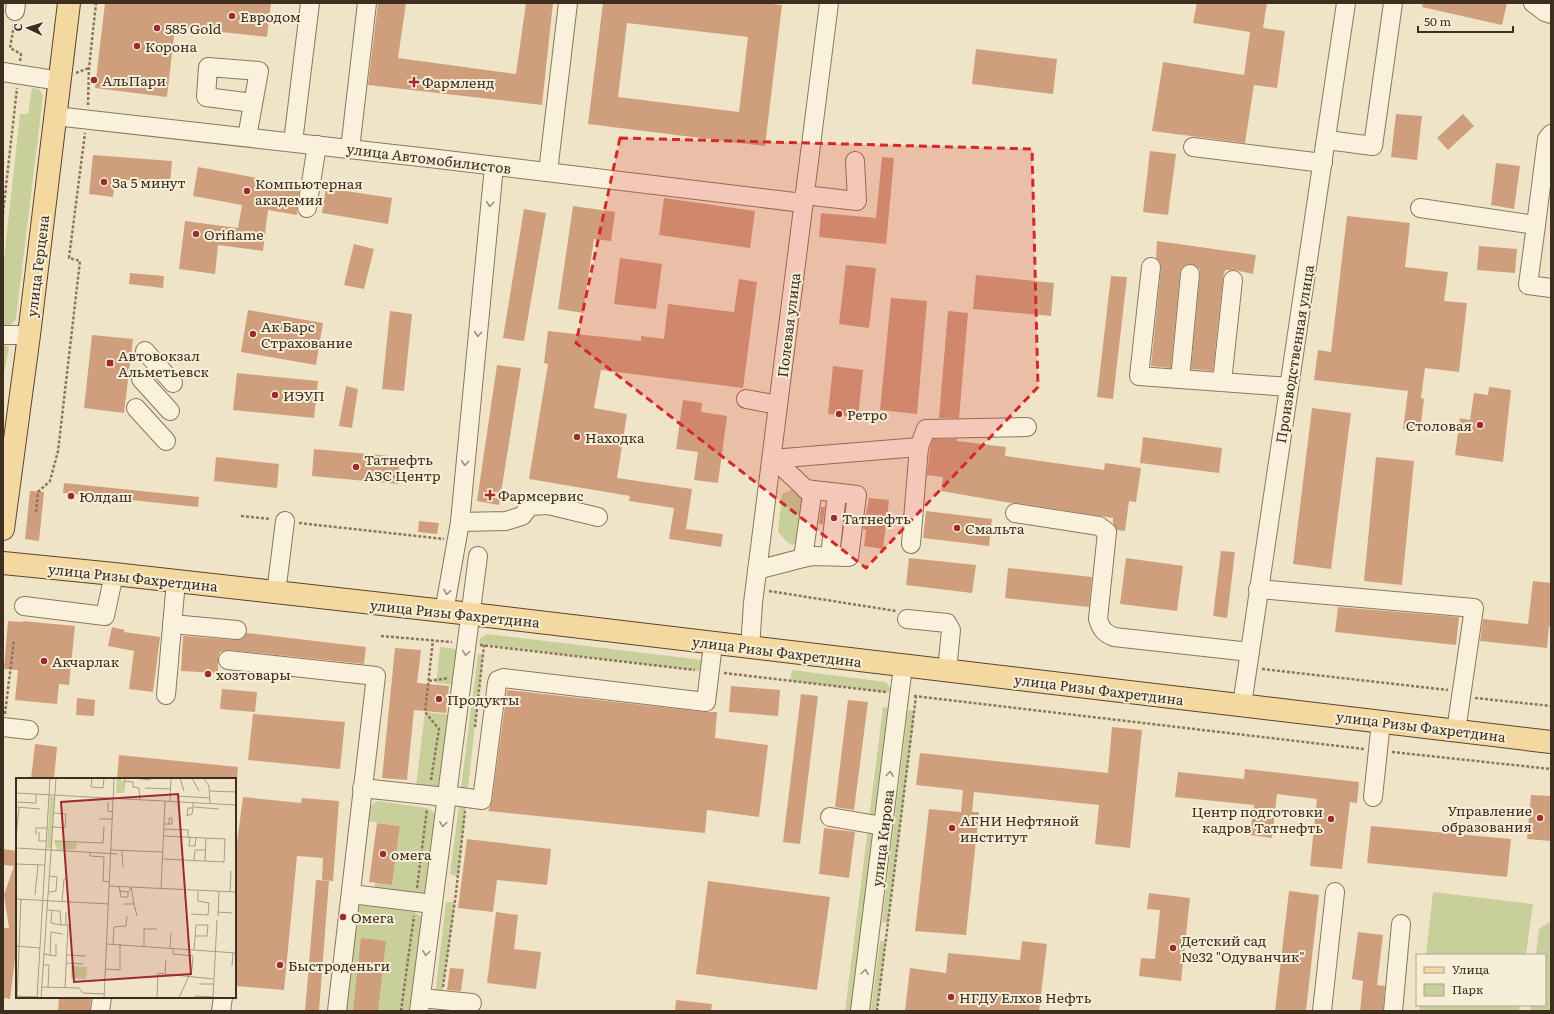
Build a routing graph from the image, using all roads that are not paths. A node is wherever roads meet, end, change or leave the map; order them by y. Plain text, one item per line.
1 (69, 3) edge
2 (310, 3) edge
3 (367, 3) edge
4 (568, 3) edge
5 (829, 3) edge
6 (1346, 3) edge
7 (1393, 3) edge
8 (1533, 3) edge
9 (1551, 14) edge
10 (11, 73) edge
11 (68, 77) junction
12 (253, 103) dead end
13 (55, 116) junction
14 (1551, 134) edge
15 (247, 137) junction
16 (1327, 140) junction
17 (293, 142) junction
18 (318, 145) junction
19 (1193, 146) dead end
20 (350, 149) junction
21 (854, 161) dead end
22 (1323, 163) junction
23 (494, 166) junction
24 (548, 172) junction
25 (804, 199) junction
26 (307, 208) dead end
27 (1420, 208) dead end
28 (1536, 225) junction
29 (1151, 267) dead end
30 (1190, 274) dead end
31 (1233, 280) dead end
32 (1551, 288) edge
33 (3, 335) edge
34 (29, 335) junction
35 (145, 351) dead end
36 (141, 379) dead end
37 (1180, 379) junction
38 (1222, 382) junction
39 (173, 383) dead end
40 (1289, 387) junction
41 (746, 399) dead end
42 (778, 405) junction
43 (136, 408) dead end
44 (170, 411) dead end
45 (1027, 427) dead end
46 (166, 441) dead end
47 (919, 448) junction
48 (773, 460) junction
49 (821, 491) junction
50 (1015, 514) dead end
51 (598, 517) dead end
52 (285, 521) road end
53 (460, 522) junction
54 (3, 529) edge
55 (911, 544) dead end
56 (478, 556) dead end
57 (816, 556) junction
58 (3, 563) edge
59 (757, 570) junction
60 (114, 574) junction
61 (176, 581) junction
62 (1258, 589) junction
63 (276, 593) junction
64 (24, 606) dead end
65 (444, 612) junction
66 (471, 614) junction
67 (907, 619) road end
68 (172, 624) junction
69 (237, 630) dead end
70 (713, 644) junction
71 (750, 648) junction
72 (1249, 659) junction
73 (228, 660) dead end
74 (903, 666) junction
75 (947, 671) junction
76 (166, 695) dead end
77 (1242, 705) junction
78 (1381, 722) junction
79 (3, 727) edge
80 (29, 730) dead end
81 (1456, 731) junction
82 (1551, 742) edge
83 (362, 788) junction
84 (440, 796) junction
85 (1373, 797) dead end
86 (830, 817) dead end
87 (883, 826) junction
88 (1335, 892) dead end
89 (351, 894) junction
90 (424, 903) junction
91 (1402, 924) dead end
92 (102, 998) edge
93 (223, 998) edge
94 (472, 1003) dead end
95 (420, 1004) edge
96 (100, 1011) edge
97 (221, 1011) edge
98 (337, 1011) edge
99 (860, 1011) edge
100 (1322, 1011) edge
101 (1393, 1011) edge

1 - 11 main road, улица Герцена
2 - 17 street
3 - 20 street
4 - 24 street
5 - 25 street, Полевая улица
6 - 16 street, Производственная улица
7 - 16 street
8 - 9 street
10 - 11 street
11 - 13 main road, улица Герцена
12 - 15 street
13 - 15 street, улица Автомобилистов
13 - 34 main road, улица Герцена
14 - 28 street
15 - 17 street, улица Автомобилистов
16 - 22 street, Производственная улица
17 - 18 street, улица Автомобилистов
18 - 20 street, улица Автомобилистов
18 - 26 street
19 - 22 street
20 - 23 street, улица Автомобилистов
21 - 25 street, улица Автомобилистов
22 - 40 street, Производственная улица
23 - 24 street, улица Автомобилистов
23 -> 53 street
24 - 25 street, улица Автомобилистов
25 - 42 street, Полевая улица
27 - 28 street
28 - 32 street
29 - 37 street
30 - 37 street
31 - 38 street
33 - 34 street
34 - 54 main road, улица Герцена
35 - 39 street
36 - 44 street
37 - 38 street
38 - 40 street
40 - 62 street, Производственная улица
41 - 42 street
42 - 48 street, Полевая улица
43 - 46 street
45 - 47 street
47 - 48 street
47 - 55 street
48 - 49 street
48 - 59 street, Полевая улица
49 - 57 street
49 - 57 street
50 - 72 street
51 - 53 street
52 - 63 street
53 -> 65 street
56 - 66 street
57 - 59 street
58 - 60 main road, улица Ризы Фахретдина
59 - 71 street, Полевая улица
60 - 61 main road, улица Ризы Фахретдина
60 - 64 street
61 - 63 main road, улица Ризы Фахретдина
61 - 68 street
62 - 72 street, Производственная улица
62 - 81 street
63 - 65 main road, улица Ризы Фахретдина
65 - 66 main road, улица Ризы Фахретдина
66 - 70 main road, улица Ризы Фахретдина
66 -> 84 street
67 - 75 street
68 - 69 street
68 - 76 street
70 - 71 main road, улица Ризы Фахретдина
70 - 84 street
71 - 74 main road, улица Ризы Фахретдина
72 - 77 street, Производственная улица
73 - 83 street
74 - 75 main road, улица Ризы Фахретдина
87 -> 74 street, улица Кирова
75 - 77 main road, улица Ризы Фахретдина
77 - 78 main road, улица Ризы Фахретдина
78 - 81 main road, улица Ризы Фахретдина
78 - 85 street
79 - 80 street
81 - 82 main road, улица Ризы Фахретдина
83 - 84 street
83 - 89 street
84 -> 90 street
86 - 87 street
99 -> 87 street, улица Кирова
88 - 100 street
89 - 90 street
89 - 98 street
90 -> 95 street
91 - 101 street
92 - 96 street
93 - 97 street
94 - 95 street

